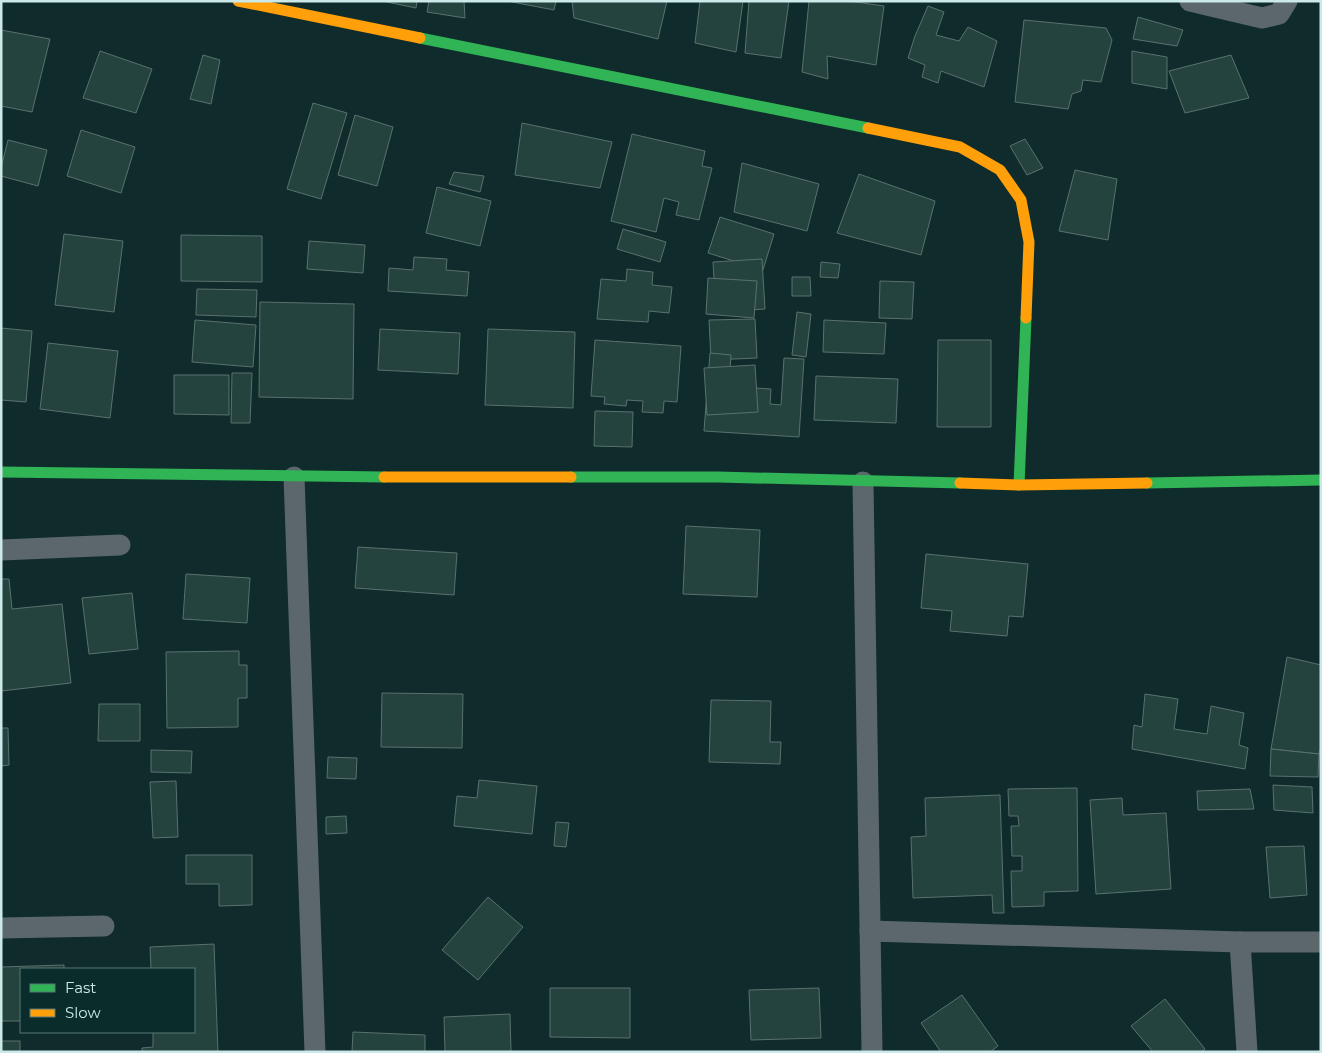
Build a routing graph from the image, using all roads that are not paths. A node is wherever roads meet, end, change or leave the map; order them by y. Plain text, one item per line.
1 (238, 1) edge
2 (1190, 1) edge
3 (1287, 1) edge
4 (1, 472) edge
5 (294, 477) junction
6 (1321, 480) edge
7 (863, 482) junction
8 (1019, 485) junction
9 (120, 545) dead end
10 (1, 550) edge
11 (104, 926) dead end
12 (1, 928) edge
13 (870, 930) junction
14 (1240, 942) junction
15 (1321, 942) edge
16 (315, 1052) edge
17 (872, 1052) edge
18 (1247, 1052) edge

1 - 8 street
2 - 3 street
4 - 5 street
5 - 7 street
5 - 16 street
6 - 8 street
7 - 8 street
7 - 13 street
9 - 10 street
11 - 12 street
13 - 14 street
13 - 17 street
14 - 15 street
14 - 18 street

